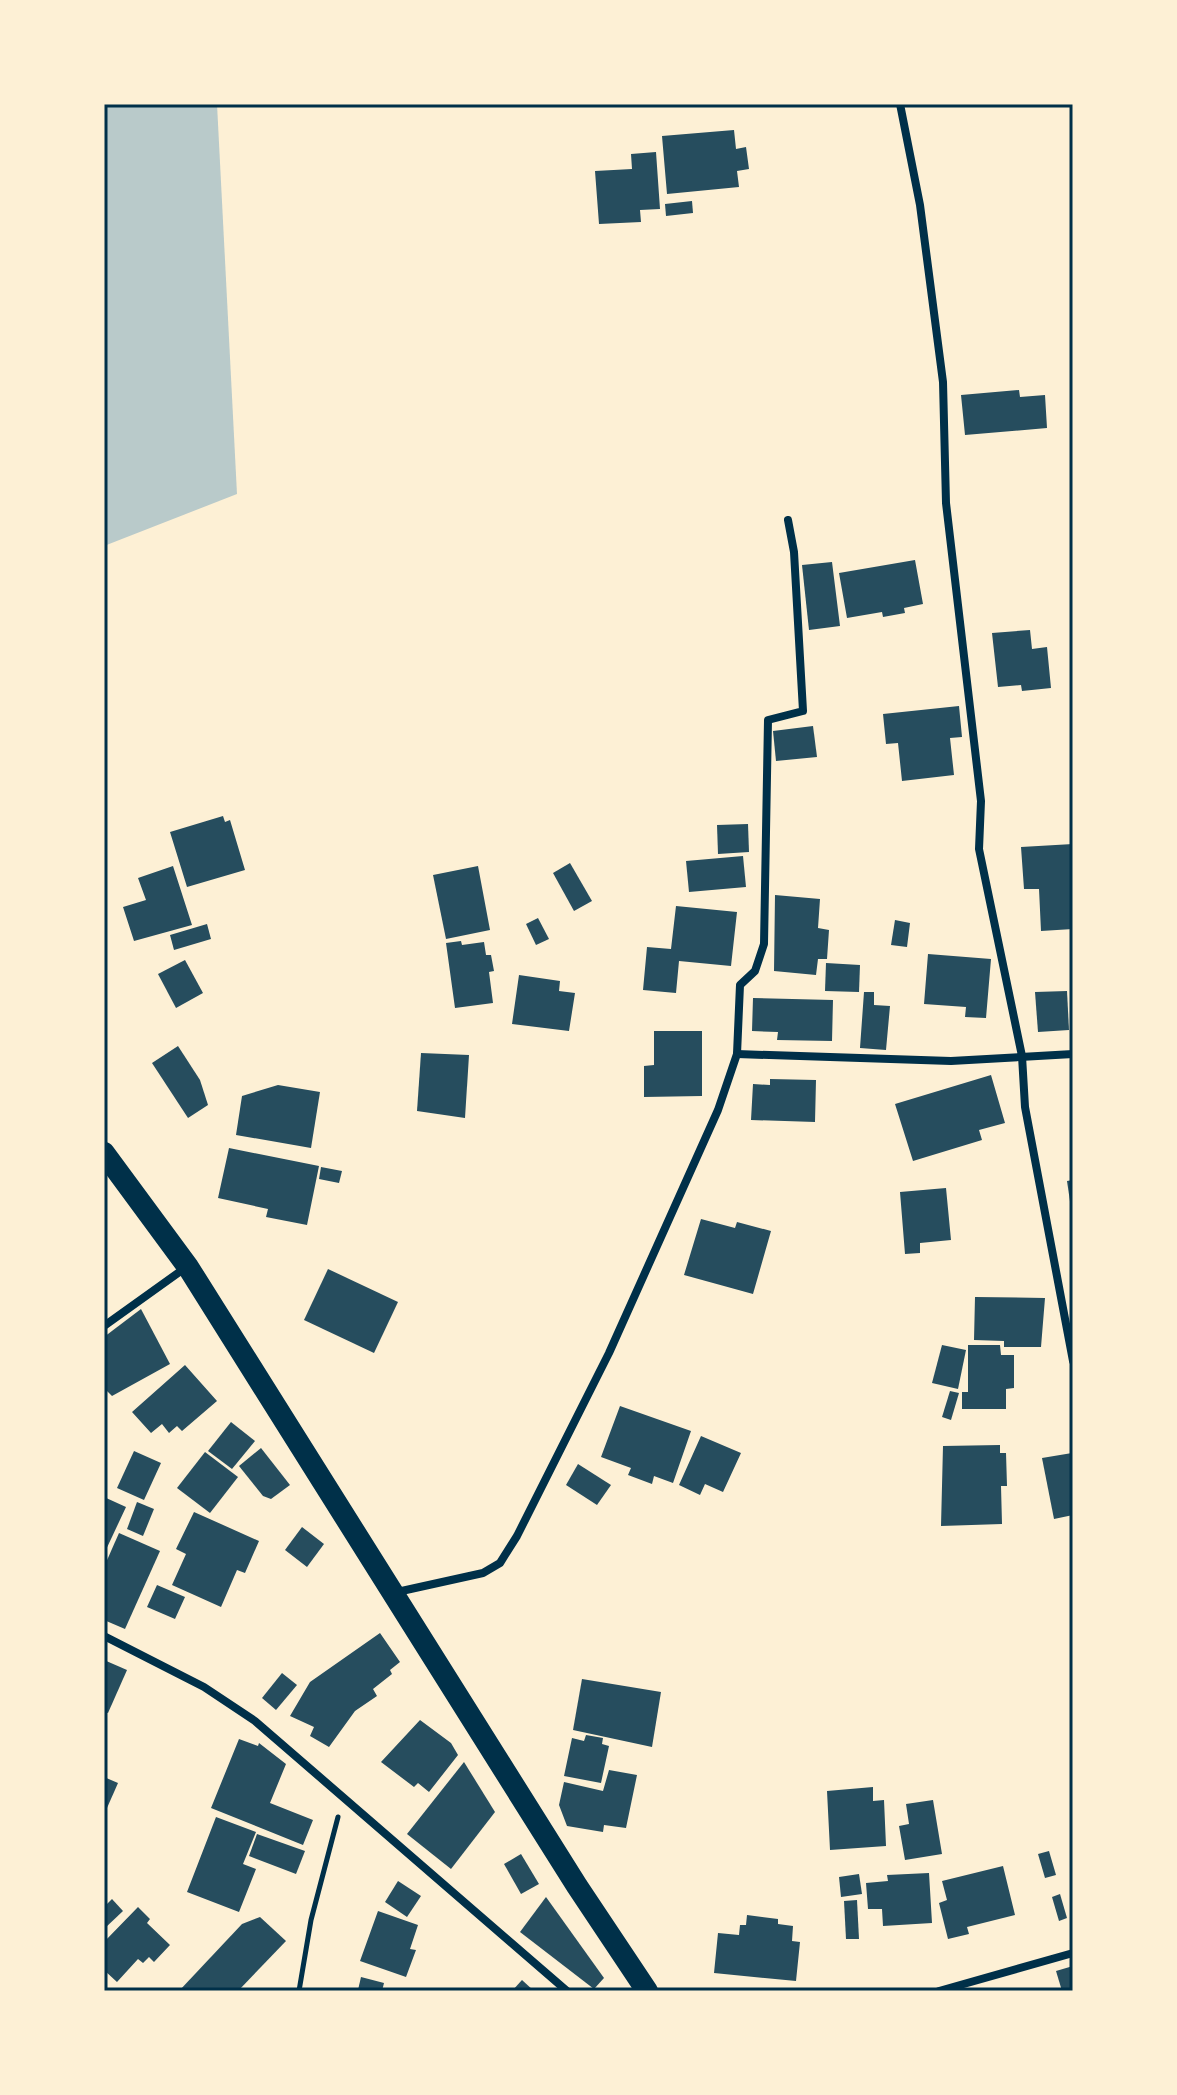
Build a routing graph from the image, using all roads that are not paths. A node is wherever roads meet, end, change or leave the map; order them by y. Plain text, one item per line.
1 (900, 104) edge
2 (788, 520) dead end
3 (737, 1054) junction
4 (1073, 1054) edge
5 (1022, 1056) junction
6 (104, 1153) edge
7 (188, 1267) junction
8 (104, 1326) edge
9 (1073, 1361) edge
10 (392, 1593) junction
11 (104, 1636) edge
12 (1073, 1953) edge
13 (567, 1991) edge
14 (647, 1991) edge
15 (939, 1991) edge

1 - 5 street
2 - 3 street
3 - 5 street
3 - 10 street
4 - 5 street
5 - 9 street
6 - 7 highway
7 - 8 street
7 - 10 highway
10 - 14 highway
11 - 13 street
12 - 15 street

